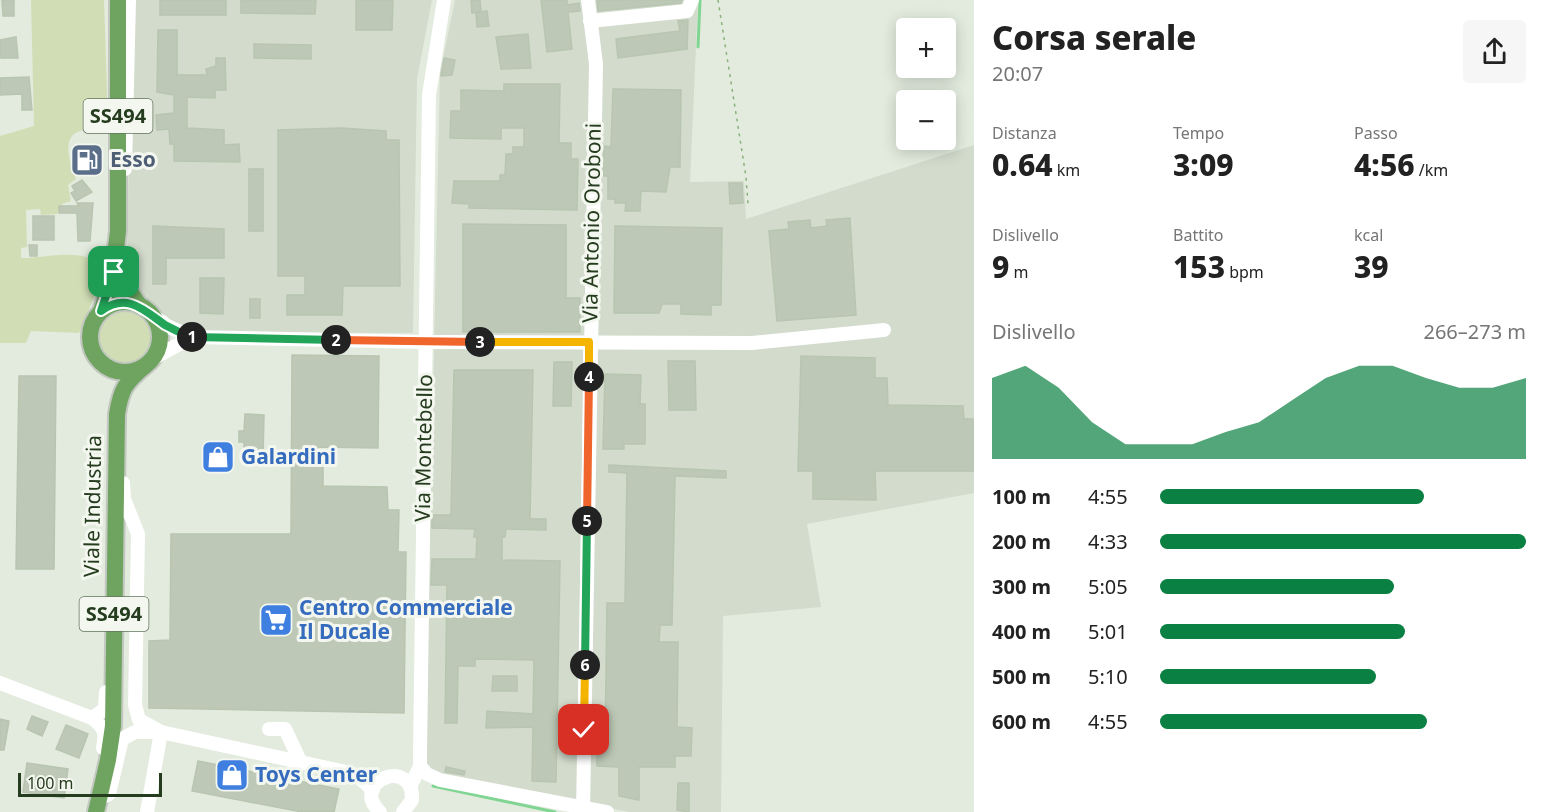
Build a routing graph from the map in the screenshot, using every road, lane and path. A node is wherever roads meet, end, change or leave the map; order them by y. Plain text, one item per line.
1 (110, 0) edge
2 (118, 0) edge
3 (129, 0) edge
4 (444, 0) edge
5 (588, 0) edge
6 (692, 0) edge
7 (718, 0) edge
8 (590, 21) junction
9 (117, 62) junction
10 (748, 204) dead end
11 (118, 231) junction
12 (123, 273) junction
13 (145, 309) junction
14 (101, 311) junction
15 (884, 330) dead end
16 (192, 337) junction
17 (425, 342) junction
18 (589, 342) junction
19 (148, 363) junction
20 (102, 364) junction
21 (117, 414) junction
22 (115, 557) junction
23 (0, 683) edge
24 (92, 718) junction
25 (269, 729) dead end
26 (161, 732) junction
27 (302, 763) junction
28 (106, 767) junction
29 (346, 772) junction
30 (416, 772) junction
31 (391, 776) junction
32 (373, 790) junction
33 (98, 808) edge
34 (583, 809) edge
35 (407, 810) edge
36 (147, 812) edge
37 (380, 812) edge
38 (607, 812) edge

1 - 9 street
2 - 9 main road, Viale Industria / SS494
3 - 12 street, Viale Industria
4 - 17 street, Via Montebello
5 - 8 street, Via Antonio Oroboni
6 - 8 street
7 - 10 path
8 - 18 street, Via Antonio Oroboni
9 - 11 main road, Viale Industria / SS494
11 - 12 main road, Viale Industria / SS494
11 - 14 main road, Viale Industria / SS494
12 - 13 main road, Viale Industria / SS494
13 - 14 main road
13 - 16 street
13 - 19 main road, Viale Industria / SS494
14 - 20 main road, Viale Industria / SS494
15 - 18 street
16 - 17 street
16 - 19 street
17 - 18 street
17 - 30 street, Via Montebello
18 - 34 street, Via Antonio Oroboni
19 - 20 main road
19 - 21 main road, Viale Industria / SS494
20 - 21 main road, Viale Industria / SS494
21 - 22 main road, Viale Industria / SS494
21 - 26 street
22 - 24 street
22 - 28 main road, Viale Industria / SS494
23 - 24 street
24 - 28 street
25 - 27 street
26 - 27 street
26 - 33 street
26 - 36 street
27 - 29 street
28 - 33 main road, Viale Industria / SS494
29 - 31 street
29 - 32 street
30 - 31 street
30 - 31 street
30 - 34 street
30 - 35 street, Via Montebello
31 - 32 street
32 - 37 street
34 - 38 street

